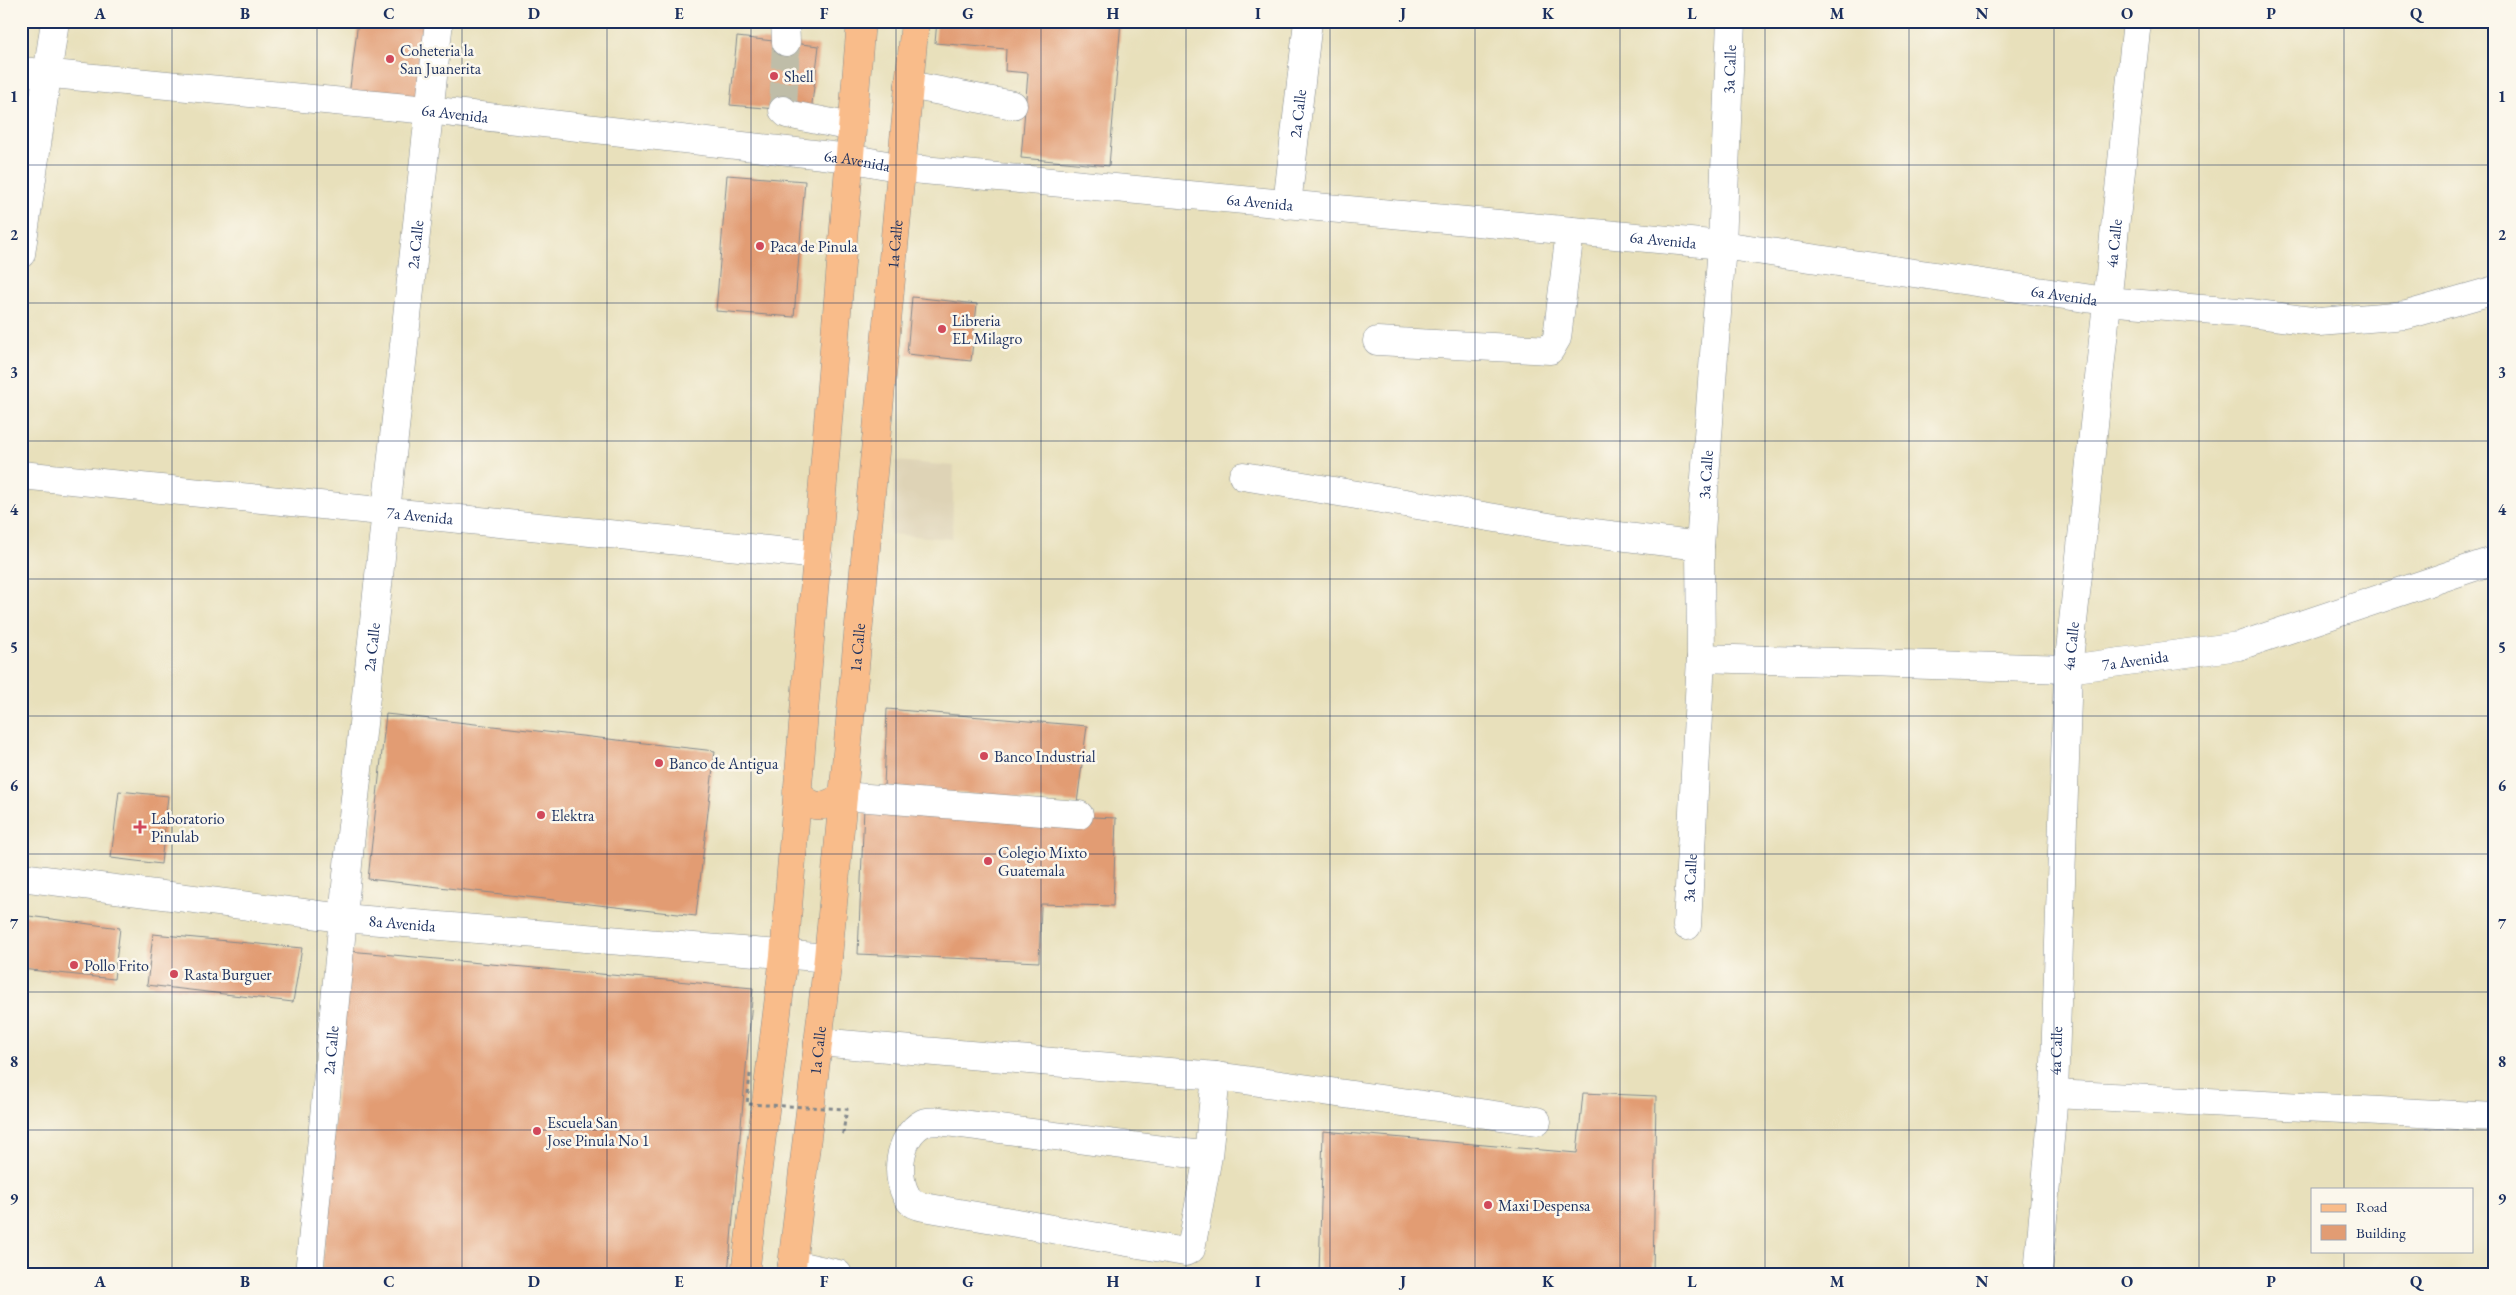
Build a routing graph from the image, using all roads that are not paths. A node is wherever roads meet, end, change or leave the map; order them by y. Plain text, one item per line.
1 (55, 21) edge
2 (439, 21) edge
3 (862, 21) edge
4 (915, 21) edge
5 (1308, 21) edge
6 (1731, 21) edge
7 (2137, 21) edge
8 (21, 72) edge
9 (48, 75) junction
10 (909, 85) junction
11 (1013, 105) dead end
12 (428, 110) junction
13 (783, 110) dead end
14 (852, 127) junction
15 (850, 158) junction
16 (902, 168) junction
17 (1287, 205) junction
18 (1570, 231) junction
19 (1722, 245) junction
20 (21, 254) edge
21 (2495, 290) edge
22 (2106, 301) junction
23 (1377, 341) dead end
24 (21, 475) edge
25 (1243, 476) dead end
26 (386, 511) junction
27 (1700, 546) junction
28 (818, 555) junction
29 (2495, 560) edge
30 (1701, 658) junction
31 (2068, 669) junction
32 (797, 792) junction
33 (843, 796) junction
34 (1079, 815) dead end
35 (21, 877) edge
36 (343, 918) junction
37 (1687, 926) dead end
38 (784, 956) junction
39 (828, 958) junction
40 (818, 1042) junction
41 (1216, 1076) junction
42 (2054, 1094) junction
43 (2495, 1117) edge
44 (1537, 1121) dead end
45 (1208, 1156) junction
46 (791, 1269) edge
47 (309, 1274) edge
48 (745, 1274) edge
49 (838, 1274) edge
50 (2038, 1274) edge

1 - 9 street
2 - 12 street, 2a Calle
3 - 14 main road
4 - 10 main road, 1a Calle
5 - 17 street, 2a Calle
6 - 19 street, 3a Calle
7 - 22 street, 4a Calle
8 - 9 street, 6a Avenida
9 - 12 street, 6a Avenida
9 - 20 street
10 - 11 street
10 - 16 main road, 1a Calle
12 - 15 street, 6a Avenida
12 - 26 street, 2a Calle
13 - 14 street
14 - 15 main road
15 - 16 street, 6a Avenida
15 - 28 main road
16 - 17 street, 6a Avenida
16 - 33 main road, 1a Calle
17 - 18 street, 6a Avenida
18 - 19 street, 6a Avenida
18 - 23 street
19 - 22 street, 6a Avenida
19 - 27 street, 3a Calle
21 - 22 street, 6a Avenida
22 - 31 street, 4a Calle
24 - 26 street, 7a Avenida
25 - 27 street
26 - 28 street, 7a Avenida
26 - 36 street, 2a Calle
27 - 30 street, 3a Calle
28 - 32 main road
29 - 31 street, 7a Avenida
30 - 31 street, 7a Avenida
30 - 37 street, 3a Calle
31 - 42 street, 4a Calle
32 - 33 main road
32 - 38 main road
33 - 34 street
33 - 39 main road, 1a Calle
35 - 36 street, 8a Avenida
36 - 38 street, 8a Avenida
36 - 47 street, 2a Calle
38 - 39 street, 8a Avenida
38 - 48 main road
39 - 40 main road, 1a Calle
40 - 41 street
40 - 46 main road, 1a Calle
41 - 44 street
41 - 45 street
42 - 43 street
42 - 50 street, 4a Calle
45 - 45 street
46 - 49 street

